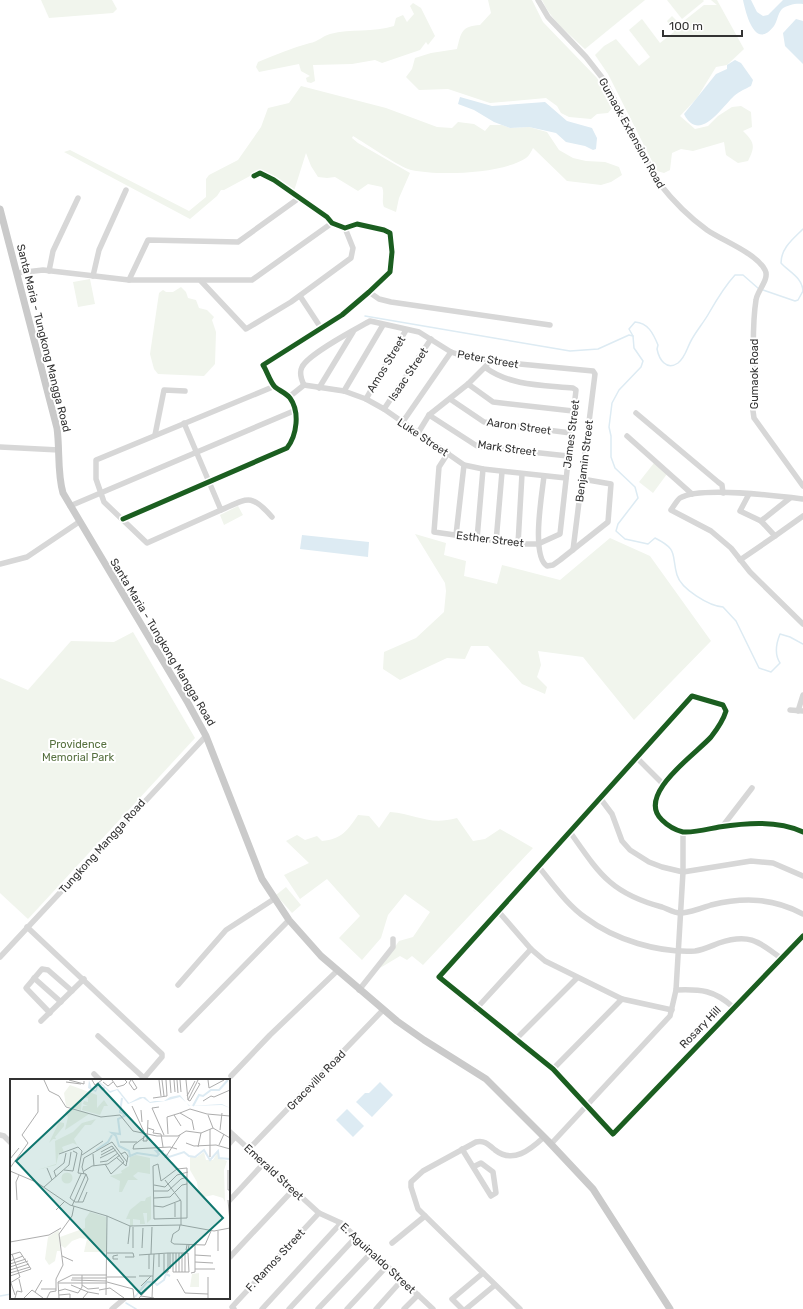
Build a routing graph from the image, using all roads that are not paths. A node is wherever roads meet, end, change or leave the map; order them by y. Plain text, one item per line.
1 (538, 0) edge
2 (254, 176) dead end
3 (126, 190) dead end
4 (78, 198) dead end
5 (299, 198) junction
6 (0, 209) edge
7 (332, 223) junction
8 (344, 228) junction
9 (49, 271) junction
10 (17, 273) junction
11 (93, 276) junction
12 (129, 280) junction
13 (201, 281) junction
14 (369, 292) junction
15 (758, 294) joint
16 (300, 296) junction
17 (383, 325) junction
18 (550, 325) dead end
19 (321, 328) junction
20 (406, 330) junction
21 (353, 331) junction
22 (431, 339) junction
23 (451, 352) junction
24 (489, 360) junction
25 (486, 368) junction
26 (594, 372) joint
27 (468, 384) junction
28 (304, 385) junction
29 (275, 386) junction
30 (319, 388) junction
31 (185, 391) dead end
32 (344, 391) junction
33 (289, 397) junction
34 (366, 399) junction
35 (450, 399) junction
36 (296, 410) junction
37 (384, 410) junction
38 (573, 411) junction
39 (636, 413) dead end
40 (429, 415) junction
41 (184, 423) junction
42 (402, 423) junction
43 (418, 433) junction
44 (571, 433) junction
45 (155, 435) junction
46 (627, 436) dead end
47 (0, 447) edge
48 (59, 450) junction
49 (196, 453) junction
50 (448, 453) junction
51 (568, 456) junction
52 (464, 465) junction
53 (483, 469) junction
54 (502, 472) junction
55 (522, 474) junction
56 (544, 476) junction
57 (566, 478) junction
58 (582, 479) junction
59 (209, 482) junction
60 (803, 486) edge
61 (100, 493) junction
62 (723, 493) junction
63 (692, 494) junction
64 (749, 494) junction
65 (790, 498) junction
66 (803, 500) edge
67 (70, 506) junction
68 (221, 510) junction
69 (803, 516) edge
70 (272, 517) dead end
71 (123, 519) junction
72 (760, 521) junction
73 (79, 522) junction
74 (456, 535) junction
75 (775, 536) junction
76 (477, 539) junction
77 (496, 542) junction
78 (518, 544) junction
79 (538, 544) junction
80 (573, 550) junction
81 (740, 560) junction
82 (0, 564) edge
83 (803, 624) edge
84 (803, 695) edge
85 (790, 710) dead end
86 (801, 711) edge
87 (206, 736) junction
88 (636, 758) junction
89 (663, 784) junction
90 (752, 788) dead end
91 (600, 798) junction
92 (722, 827) junction
93 (570, 832) junction
94 (683, 832) junction
95 (803, 832) edge
96 (538, 866) junction
97 (683, 872) junction
98 (803, 876) edge
99 (274, 899) junction
100 (498, 911) junction
101 (680, 913) junction
102 (803, 914) edge
103 (289, 920) junction
104 (27, 927) junction
105 (803, 936) edge
106 (393, 939) dead end
107 (531, 949) junction
108 (677, 951) junction
109 (0, 957) edge
110 (782, 959) junction
111 (337, 971) junction
112 (34, 978) junction
113 (577, 978) junction
114 (84, 980) junction
115 (178, 985) dead end
116 (359, 990) junction
117 (676, 990) junction
118 (72, 991) junction
119 (622, 999) junction
120 (61, 1002) junction
121 (733, 1007) junction
122 (476, 1009) junction
123 (383, 1010) junction
124 (672, 1010) junction
125 (50, 1012) junction
126 (42, 1021) dead end
127 (181, 1030) dead end
128 (98, 1036) dead end
129 (516, 1039) junction
130 (554, 1069) junction
131 (94, 1074) dead end
132 (231, 1076) dead end
133 (99, 1079) edge
134 (143, 1079) edge
135 (587, 1105) junction
136 (230, 1132) edge
137 (0, 1135) edge
138 (235, 1136) junction
139 (544, 1137) junction
140 (10, 1142) edge
141 (230, 1143) edge
142 (551, 1144) junction
143 (249, 1149) junction
144 (462, 1149) junction
145 (264, 1163) junction
146 (473, 1167) junction
147 (293, 1190) junction
148 (230, 1200) edge
149 (319, 1213) junction
150 (425, 1216) junction
151 (341, 1223) junction
152 (356, 1237) junction
153 (392, 1243) dead end
154 (372, 1252) junction
155 (230, 1257) dead end
156 (387, 1266) junction
157 (483, 1273) junction
158 (402, 1280) junction
159 (495, 1285) junction
160 (418, 1295) junction
161 (124, 1299) edge
162 (233, 1308) edge
163 (112, 1309) edge
164 (262, 1309) edge
165 (289, 1309) edge
166 (318, 1309) edge
167 (347, 1309) edge
168 (376, 1309) edge
169 (404, 1309) edge
170 (433, 1309) edge
171 (462, 1309) edge
172 (466, 1309) edge
173 (520, 1309) edge
174 (670, 1309) edge

1 - 15 street, Gumaok Extension Road
2 - 5 street
3 - 11 street
4 - 9 street
5 - 7 street
5 - 12 street
6 - 10 main road, Santa Maria - Tungkong Mangga Road
7 - 8 street
7 - 13 street
8 - 14 street
8 - 16 street
9 - 10 street
9 - 11 street
10 - 48 main road, Santa Maria - Tungkong Mangga Road
11 - 12 street
12 - 13 street
13 - 16 street
14 - 18 street
14 - 19 street
15 - 60 street, Gumaok Road
16 - 19 street
17 - 20 street, Peter Street
17 - 21 street, Peter Street
17 - 32 street
19 - 29 street
20 - 22 street, Peter Street
20 - 34 street, Amos Street
21 - 28 street, Peter Street
21 - 30 street
22 - 23 street, Peter Street
22 - 37 street, Isaac Street
23 - 24 street, Peter Street
23 - 42 street
24 - 25 street
24 - 26 street, Peter Street
25 - 27 street
25 - 38 street, James Street
26 - 58 street, Benjamin Street
27 - 35 street
27 - 38 street
28 - 30 street, Luke Street
28 - 33 street
29 - 33 street
29 - 41 street
30 - 32 street, Luke Street
31 - 45 street
32 - 34 street, Luke Street
33 - 36 street
34 - 37 street, Luke Street
35 - 40 street
35 - 44 street, Aaron Street
36 - 49 street
36 - 59 street
37 - 42 street, Luke Street
38 - 44 street, James Street
39 - 62 street
40 - 43 street
40 - 51 street, Mark Street
41 - 45 street
41 - 49 street
42 - 43 street, Luke Street
43 - 50 street, Luke Street
44 - 51 street, James Street
45 - 61 street
46 - 63 street
47 - 48 street
48 - 67 main road, Santa Maria - Tungkong Mangga Road
49 - 59 street
49 - 61 street
50 - 52 street, Luke Street
50 - 74 street, Esther Street
51 - 57 street, James Street
52 - 53 street, Luke Street
52 - 74 street
53 - 54 street, Luke Street
53 - 76 street
54 - 55 street, Luke Street
54 - 77 street
55 - 56 street, Luke Street
55 - 78 street
56 - 57 street, Luke Street
56 - 79 street
57 - 79 street, Esther Street
58 - 80 street, Benjamin Street
58 - 80 street
59 - 68 street
59 - 71 street
61 - 67 street
61 - 71 street
62 - 63 street
62 - 64 street
63 - 81 street
64 - 65 street
64 - 72 street
65 - 66 street
65 - 72 street
67 - 73 main road, Santa Maria - Tungkong Mangga Road
68 - 70 street
68 - 71 street
69 - 75 street
72 - 75 street
73 - 82 street
73 - 87 main road, Santa Maria - Tungkong Mangga Road
74 - 76 street, Esther Street
75 - 81 street
76 - 77 street, Esther Street
77 - 78 street, Esther Street
78 - 79 street, Esther Street
79 - 80 street
81 - 83 street
84 - 86 street
85 - 86 street
87 - 99 main road, Santa Maria - Tungkong Mangga Road
87 - 104 street, Tungkong Mangga Road
88 - 89 street
88 - 89 street
88 - 91 street
89 - 94 street
90 - 92 street
91 - 93 street
91 - 97 street
92 - 94 street
92 - 95 street
93 - 96 street
93 - 101 street
94 - 97 street
96 - 100 street
96 - 108 street
97 - 98 street
97 - 101 street
99 - 103 main road, Santa Maria - Tungkong Mangga Road
99 - 115 street
100 - 107 street
100 - 122 street
101 - 102 street
101 - 108 street
103 - 111 main road, Santa Maria - Tungkong Mangga Road
103 - 127 street
104 - 109 street, Tungkong Mangga Road
104 - 114 street
105 - 110 street, Rosary Hill
106 - 116 street
107 - 113 street
107 - 122 street
108 - 110 street
108 - 117 street
110 - 121 street, Rosary Hill
111 - 116 main road, Santa Maria - Tungkong Mangga Road
111 - 132 street
112 - 118 street
112 - 120 street
112 - 125 street
113 - 119 street
113 - 129 street
114 - 118 street
114 - 134 street
116 - 123 main road, Santa Maria - Tungkong Mangga Road
117 - 121 street
117 - 124 street
118 - 120 street
119 - 124 street
119 - 130 street
120 - 125 street
121 - 135 street, Rosary Hill
122 - 129 street
123 - 139 main road, Santa Maria - Tungkong Mangga Road
123 - 143 street, Graceville Road
124 - 135 street
125 - 126 street
128 - 134 street
129 - 130 street
130 - 135 street
131 - 133 street
135 - 142 street
136 - 138 street, Emerald Street
137 - 140 street
138 - 141 street
138 - 143 street, Emerald Street
139 - 142 main road, Santa Maria - Tungkong Mangga Road
139 - 144 street
142 - 174 main road, Santa Maria - Tungkong Mangga Road
143 - 145 street, Emerald Street
144 - 146 street
144 - 150 street
145 - 147 street, Emerald Street
145 - 148 street
146 - 146 street
147 - 149 street, Emerald Street
147 - 155 street
149 - 151 street, E. Aguinaldo Street
149 - 162 street, F. Ramos Street
150 - 153 street
150 - 157 street
151 - 152 street, E. Aguinaldo Street
151 - 164 street
152 - 154 street, E. Aguinaldo Street
152 - 165 street
154 - 156 street, E. Aguinaldo Street
154 - 166 street
156 - 158 street, E. Aguinaldo Street
156 - 167 street
157 - 159 street
157 - 171 street
158 - 160 street, E. Aguinaldo Street
158 - 168 street
159 - 172 street
159 - 173 street
160 - 169 street
160 - 170 street, E. Aguinaldo Street
161 - 163 street

